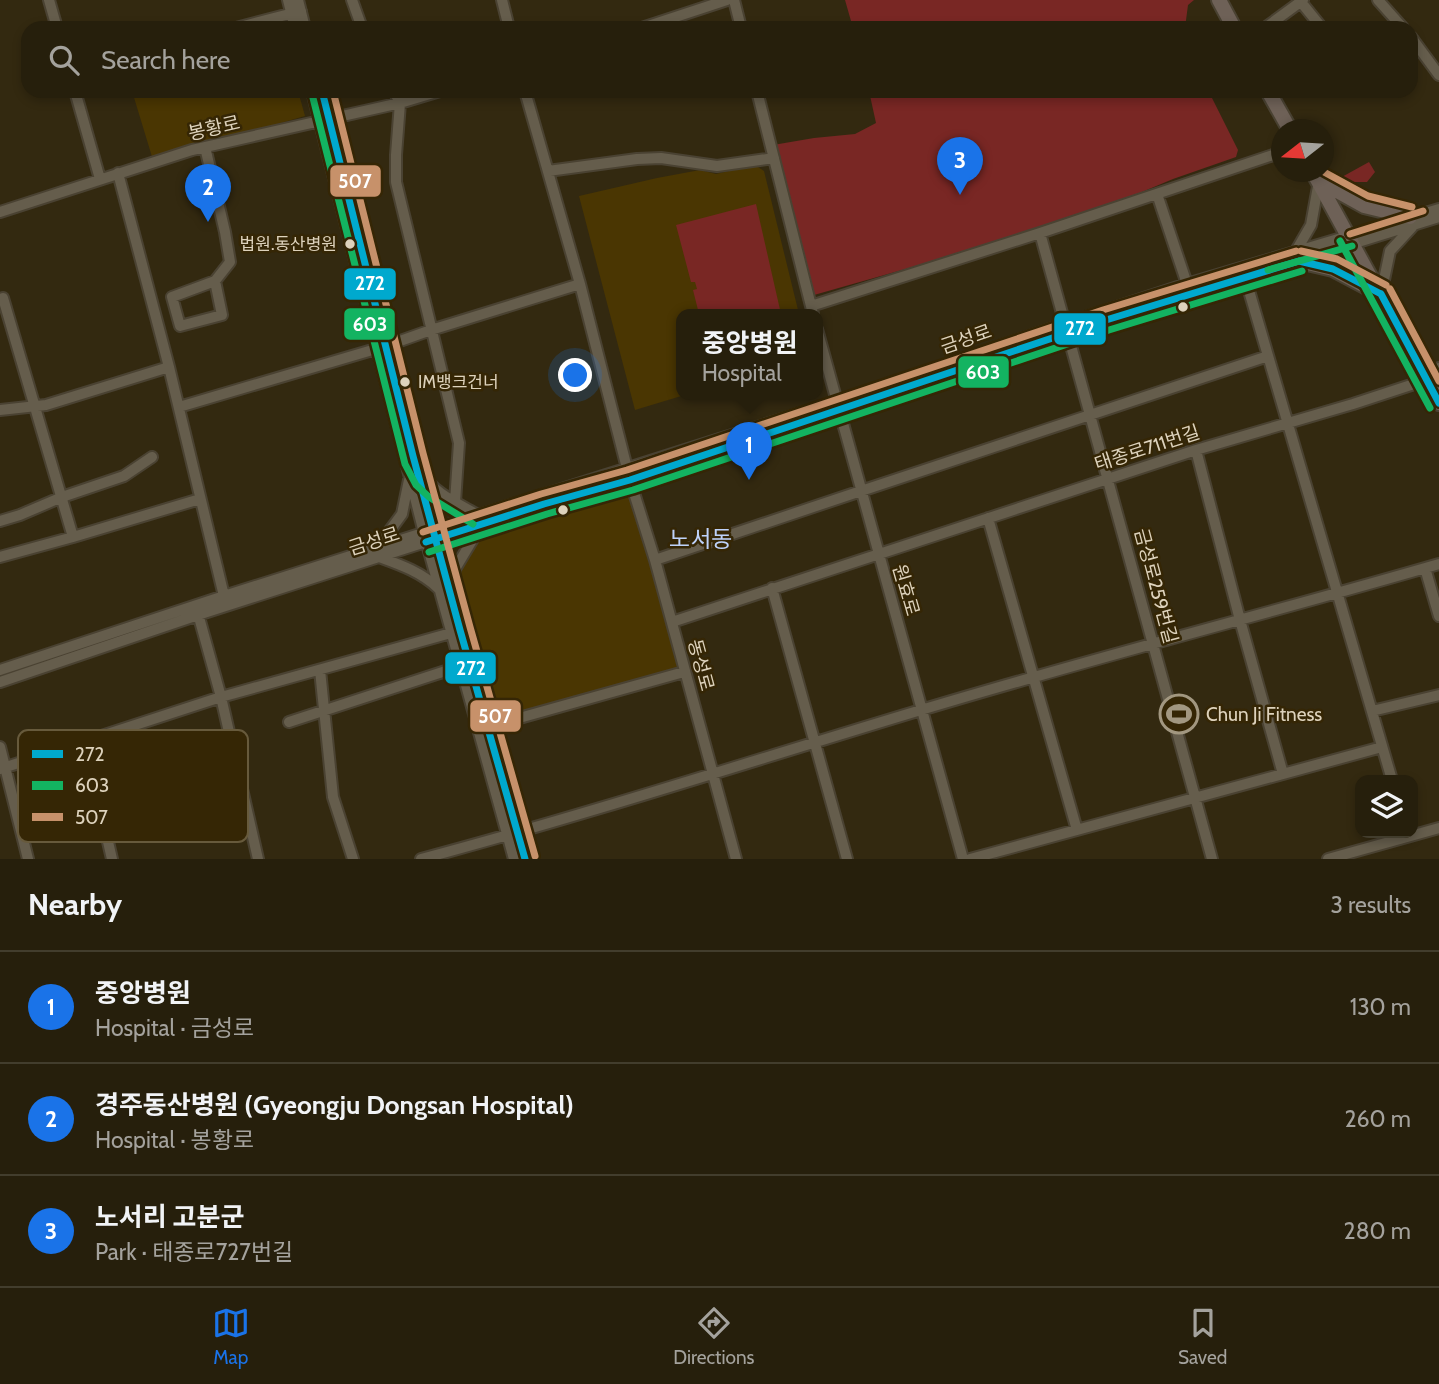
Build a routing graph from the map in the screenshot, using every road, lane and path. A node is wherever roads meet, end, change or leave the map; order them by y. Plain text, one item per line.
1 (49, 0) edge
2 (288, 0) edge
3 (352, 0) edge
4 (502, 0) edge
5 (727, 0) edge
6 (734, 0) edge
7 (1219, 0) edge
8 (1378, 0) edge
9 (1302, 1) edge
10 (297, 8) edge
11 (55, 21) edge
12 (257, 21) edge
13 (360, 21) edge
14 (507, 21) edge
15 (663, 21) edge
16 (739, 21) edge
17 (1230, 21) edge
18 (1275, 21) edge
19 (1317, 21) edge
20 (1397, 21) edge
21 (1418, 46) edge
22 (1439, 75) edge
23 (77, 98) edge
24 (315, 98) edge
25 (323, 98) edge
26 (398, 98) edge
27 (417, 98) edge
28 (527, 98) edge
29 (759, 98) edge
30 (1272, 98) edge
31 (400, 103) junction
32 (1284, 119) edge
33 (325, 120) junction
34 (205, 147) junction
35 (1271, 156) edge
36 (774, 158) junction
37 (548, 171) junction
38 (118, 173) junction
39 (100, 179) junction
40 (1315, 182) edge
41 (1319, 182) edge
42 (1326, 182) edge
43 (1157, 194) junction
44 (1439, 209) edge
45 (0, 212) edge
46 (1439, 217) edge
47 (1412, 221) junction
48 (1040, 233) junction
49 (1351, 240) junction
50 (1298, 256) junction
51 (1245, 277) junction
52 (215, 281) junction
53 (580, 284) junction
54 (1187, 284) junction
55 (1381, 294) junction
56 (3, 298) dead end
57 (812, 309) edge
58 (815, 309) edge
59 (1066, 328) junction
60 (431, 330) junction
61 (381, 347) junction
62 (823, 352) edge
63 (1268, 356) junction
64 (169, 367) junction
65 (1439, 368) edge
66 (1425, 376) junction
67 (1439, 403) edge
68 (837, 406) junction
69 (36, 407) junction
70 (179, 407) junction
71 (0, 410) edge
72 (1091, 415) junction
73 (1289, 423) junction
74 (1196, 450) junction
75 (152, 457) dead end
76 (412, 465) junction
77 (626, 468) junction
78 (1109, 479) junction
79 (629, 480) junction
80 (860, 491) junction
81 (62, 497) junction
82 (200, 499) junction
83 (455, 502) junction
84 (988, 518) junction
85 (480, 519) junction
86 (0, 521) edge
87 (430, 536) junction
88 (73, 537) junction
89 (378, 552) junction
90 (878, 554) junction
91 (0, 557) edge
92 (655, 561) junction
93 (1439, 564) edge
94 (1425, 568) junction
95 (772, 588) junction
96 (445, 591) junction
97 (1338, 593) junction
98 (224, 596) junction
99 (200, 611) junction
100 (1439, 616) edge
101 (1240, 620) junction
102 (672, 622) junction
103 (451, 633) junction
104 (1154, 643) junction
105 (461, 666) junction
106 (0, 670) edge
107 (320, 670) junction
108 (684, 672) junction
109 (1034, 677) junction
110 (0, 682) edge
111 (1439, 695) edge
112 (221, 697) junction
113 (325, 710) junction
114 (922, 710) junction
115 (1372, 711) junction
116 (289, 722) dead end
117 (487, 727) junction
118 (121, 730) edge
119 (229, 730) edge
120 (815, 743) junction
121 (0, 747) edge
122 (1382, 747) junction
123 (3, 768) edge
124 (712, 774) junction
125 (1283, 774) junction
126 (1390, 775) edge
127 (1196, 797) junction
128 (248, 815) edge
129 (18, 820) edge
130 (1439, 828) edge
131 (1077, 830) junction
132 (1418, 833) edge
133 (512, 834) junction
134 (1401, 838) edge
135 (24, 842) edge
136 (1362, 855) edge
137 (29, 859) edge
138 (258, 859) edge
139 (353, 859) edge
140 (421, 859) edge
141 (514, 859) edge
142 (525, 859) edge
143 (736, 859) edge
144 (847, 859) edge
145 (963, 859) edge
146 (970, 859) edge
147 (1212, 859) edge
148 (1328, 859) edge

1 - 11 street
2 - 10 street
3 - 13 street
4 - 14 street
5 - 15 street
6 - 16 street
7 - 17 main road
8 - 20 street
9 - 18 street
9 - 19 street
10 - 12 street
21 - 22 street
23 - 39 street
24 - 33 street
25 - 33 street
26 - 31 street
27 - 31 street, 봉황로
28 - 37 street
29 - 36 street
30 - 32 main road
31 - 33 street, 봉황로
31 - 60 street
33 - 34 street, 봉황로
33 - 61 street
34 - 38 street, 봉황로
34 - 52 street
35 - 43 street
36 - 37 street
36 - 57 street
37 - 53 street
38 - 39 street, 봉황로
38 - 64 street
39 - 45 street, 봉황로
40 - 50 street
41 - 49 main road
42 - 47 main road
43 - 48 street
43 - 54 street
44 - 47 street, 금성로
46 - 47 street, 금성로
47 - 49 street, 금성로
47 - 55 street
48 - 58 street
48 - 59 street
49 - 50 street, 금성로
49 - 55 main road
50 - 51 street, 금성로
50 - 54 street, 금성로
50 - 55 main road
51 - 59 street, 금성로
51 - 63 street
52 - 52 street
53 - 60 street
53 - 77 street
54 - 59 street, 금성로
55 - 66 main road
56 - 69 street
59 - 68 street, 금성로
59 - 72 street, 금성로259번길
60 - 61 street
60 - 83 street
61 - 70 street
61 - 76 street
62 - 68 street, 원효로
63 - 72 street
63 - 73 street
64 - 69 street
64 - 70 street
65 - 66 street, 태종로711번길
66 - 67 main road
66 - 73 street, 태종로711번길
68 - 77 street, 금성로
68 - 79 street, 금성로
68 - 80 street, 원효로
69 - 71 street
69 - 81 street
70 - 82 street
72 - 78 street, 금성로259번길
72 - 80 street
73 - 74 street, 태종로711번길
73 - 97 street
74 - 78 street, 태종로711번길
74 - 101 street
75 - 81 street
76 - 83 street
76 - 87 street
76 - 89 street
77 - 79 street, 동성로
77 - 85 street, 금성로
78 - 84 street, 태종로711번길
78 - 104 street, 금성로259번길
79 - 85 street, 금성로
79 - 92 street, 동성로
80 - 90 street, 원효로
80 - 92 street
81 - 86 street
81 - 88 street
82 - 88 street
82 - 98 street
83 - 85 street
84 - 90 street, 태종로711번길
84 - 109 street
85 - 87 street, 금성로
85 - 96 street
87 - 89 street, 금성로
87 - 96 street
88 - 91 street
89 - 96 street
89 - 98 street, 금성로
89 - 99 street, 금성로
90 - 95 street, 태종로711번길
90 - 114 street, 원효로
92 - 102 street, 동성로
93 - 94 street
94 - 97 street
94 - 100 street
95 - 102 street, 태종로711번길
95 - 120 street
96 - 103 street
96 - 117 street
97 - 101 street
97 - 115 street
98 - 99 street, 금성로
99 - 106 street, 금성로
99 - 110 street, 금성로
99 - 112 street
101 - 104 street
101 - 125 street
102 - 108 street, 동성로
103 - 105 street
103 - 107 street
104 - 109 street
104 - 127 street, 금성로259번길
105 - 113 street
105 - 133 street
107 - 112 street
107 - 113 street
108 - 117 street
108 - 124 street, 동성로
109 - 114 street
109 - 131 street
111 - 115 street
112 - 118 street
112 - 119 street
113 - 116 street
113 - 139 street
114 - 120 street
114 - 145 street, 원효로
115 - 122 street
117 - 133 street
120 - 124 street
120 - 144 street
121 - 123 street
122 - 125 street
122 - 126 street
123 - 129 street
124 - 133 street
124 - 143 street, 동성로
125 - 127 street
127 - 131 street
127 - 147 street, 금성로259번길
128 - 138 street
130 - 132 street
131 - 146 street
133 - 140 street
133 - 141 street
133 - 142 street
134 - 136 street
135 - 137 street
136 - 148 street

